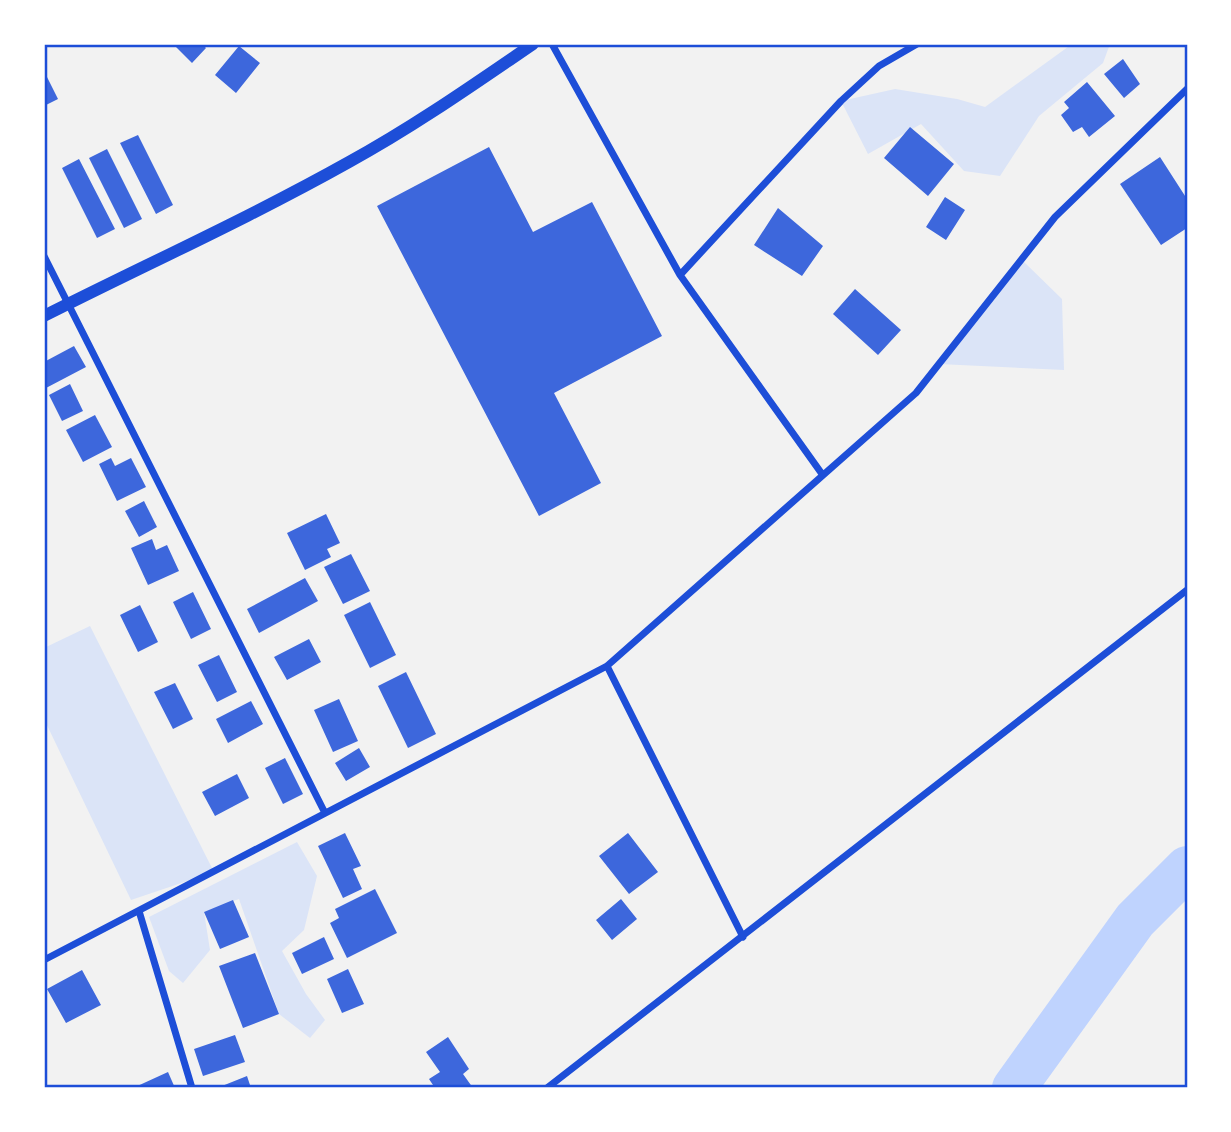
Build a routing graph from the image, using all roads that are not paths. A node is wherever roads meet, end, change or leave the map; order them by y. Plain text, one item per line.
1 (533, 44) edge
2 (552, 44) edge
3 (917, 44) edge
4 (1187, 89) edge
5 (44, 256) edge
6 (680, 275) junction
7 (68, 304) junction
8 (44, 316) edge
9 (822, 474) junction
10 (1187, 590) edge
11 (607, 666) junction
12 (326, 813) junction
13 (139, 911) junction
14 (743, 937) junction
15 (44, 960) edge
16 (192, 1088) edge
17 (547, 1088) edge

1 - 7 street
2 - 6 street
3 - 6 street
4 - 9 street
5 - 7 street
6 - 9 street
7 - 8 street
7 - 12 street
9 - 11 street
10 - 14 street
11 - 12 street
11 - 14 street
12 - 13 street
13 - 15 street
13 - 16 street
14 - 17 street

